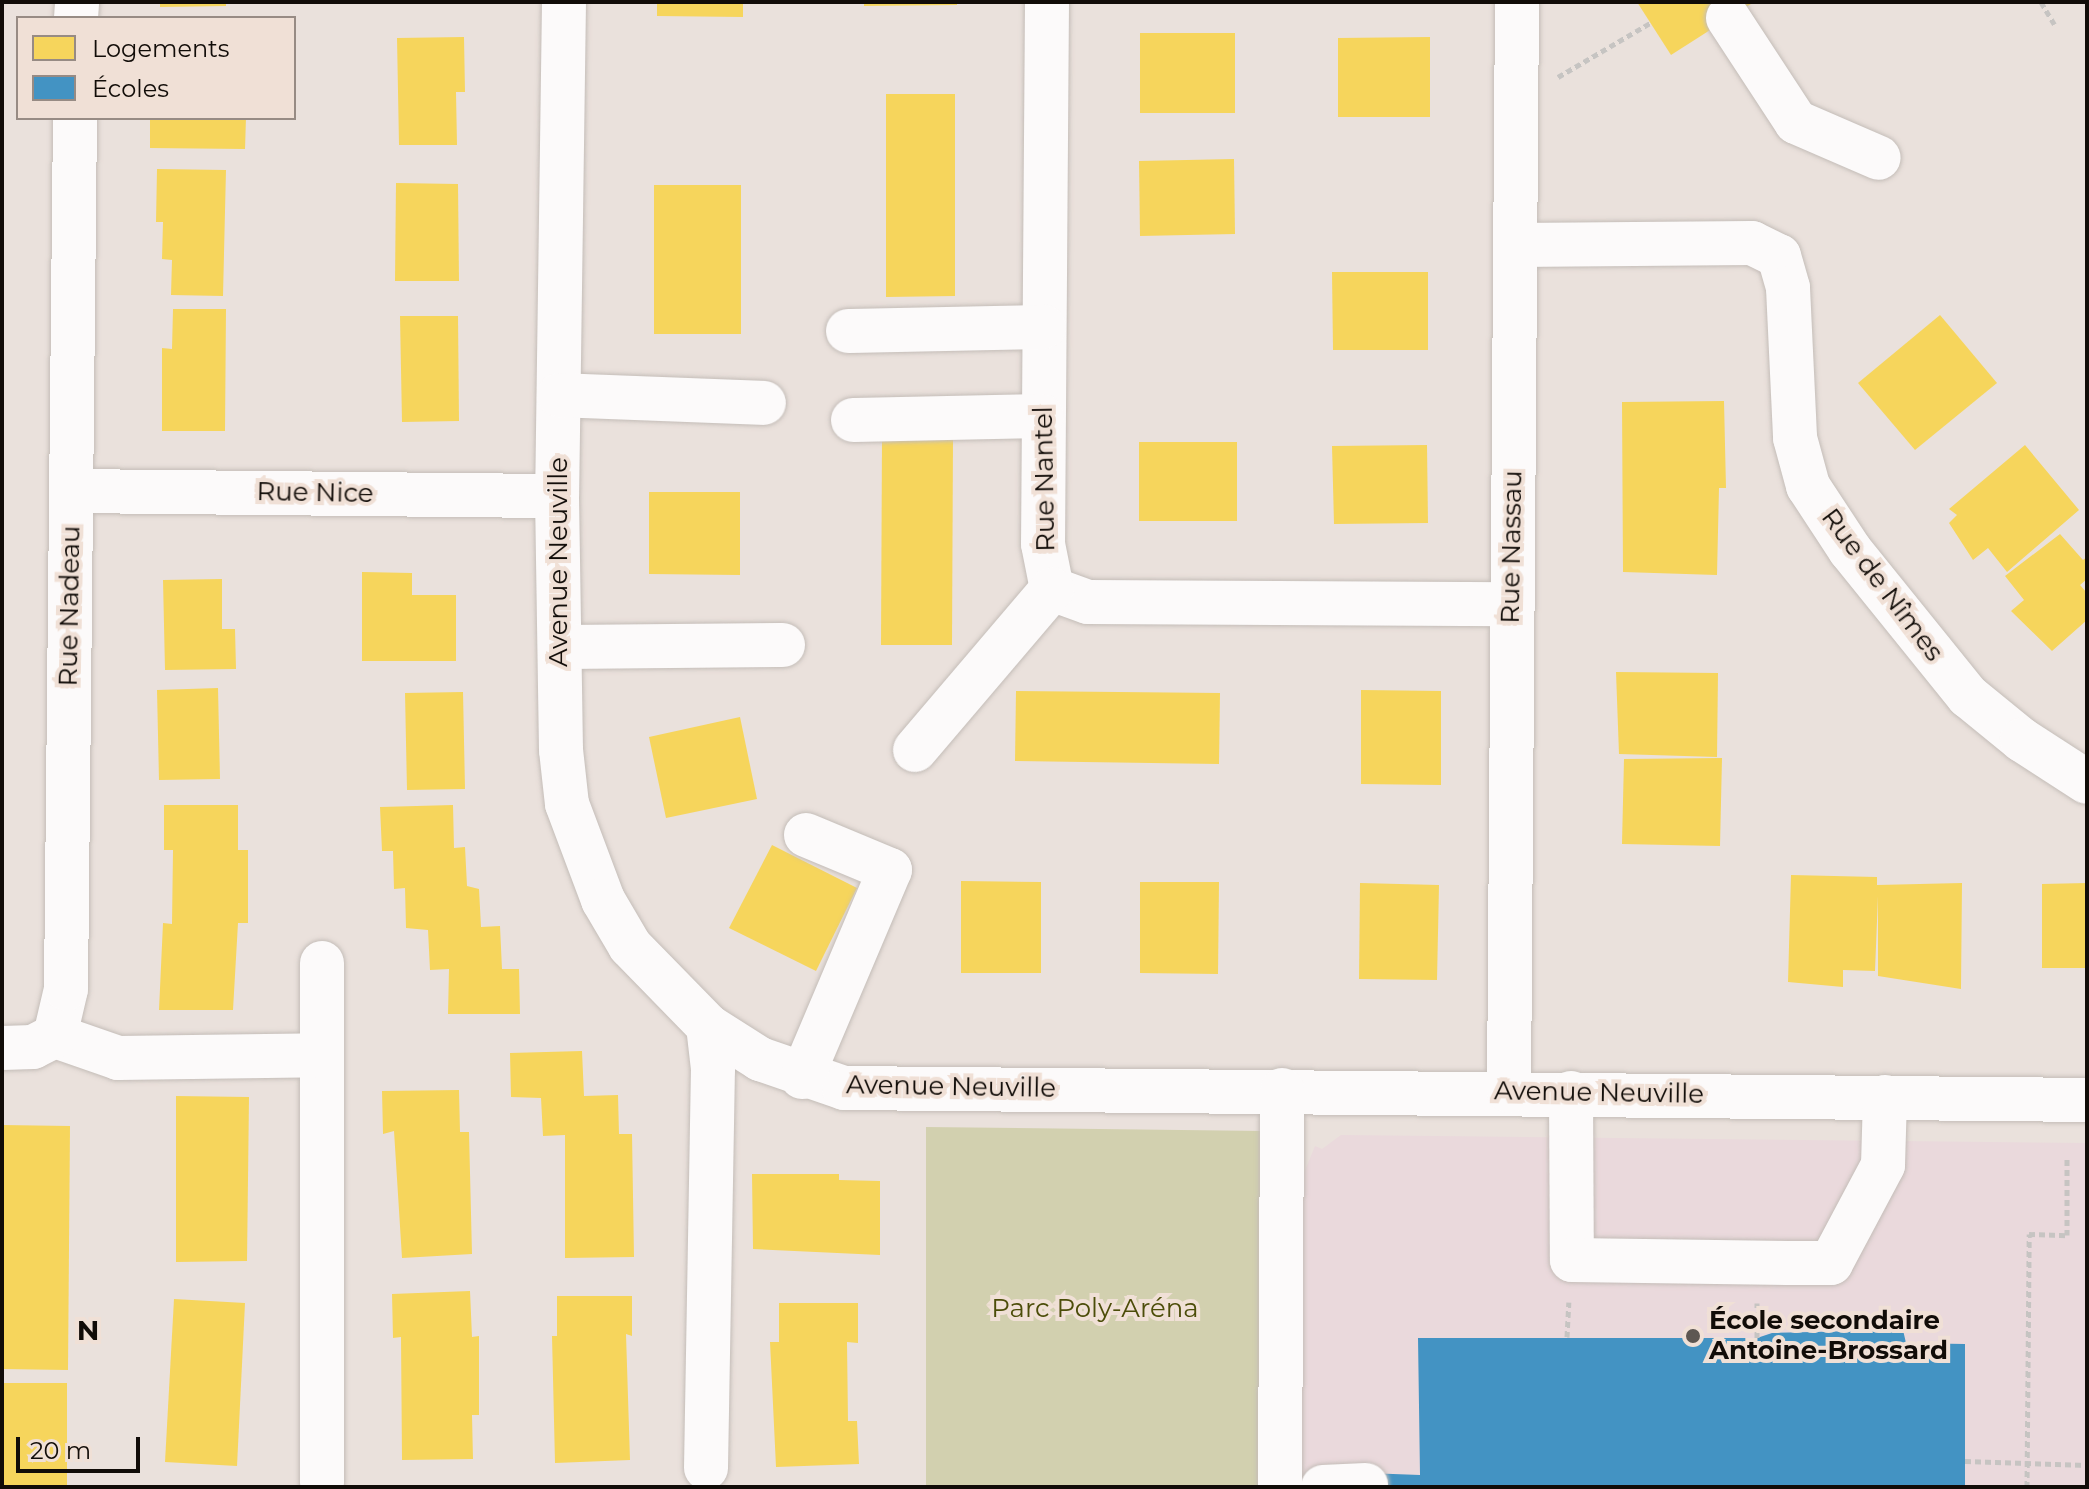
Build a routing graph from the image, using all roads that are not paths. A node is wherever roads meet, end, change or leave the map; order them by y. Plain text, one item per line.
1 (564, 2) edge
2 (1047, 2) edge
3 (1517, 2) edge
4 (1728, 18) dead end
5 (75, 120) edge
6 (1879, 158) dead end
7 (1516, 245) junction
8 (1044, 327) junction
9 (848, 331) dead end
10 (559, 395) junction
11 (764, 403) dead end
12 (1042, 416) junction
13 (853, 420) dead end
14 (72, 491) junction
15 (557, 496) junction
16 (1052, 589) junction
17 (1512, 604) junction
18 (783, 645) dead end
19 (560, 647) junction
20 (915, 750) dead end
21 (2087, 782) edge
22 (806, 835) dead end
23 (322, 963) dead end
24 (708, 1026) junction
25 (55, 1036) junction
26 (2, 1048) edge
27 (321, 1055) junction
28 (802, 1077) junction
29 (1282, 1090) junction
30 (1509, 1091) junction
31 (1571, 1093) junction
32 (1885, 1097) junction
33 (2087, 1100) edge
34 (706, 1468) dead end
35 (322, 1483) dead end
36 (1280, 1487) edge

1 - 10 street, Avenue Neuville
2 - 8 street, Rue Nantel
3 - 7 street, Rue Nassau
4 - 6 street
5 - 14 street, Rue Nadeau
7 - 17 street, Rue Nassau
7 - 21 street, Rue de Nîmes
8 - 9 street
8 - 12 street, Rue Nantel
10 - 11 street
10 - 15 street, Avenue Neuville
12 - 13 street
12 - 16 street, Rue Nantel
14 - 15 street, Rue Nice
14 - 25 street, Rue Nadeau
15 - 19 street, Avenue Neuville
16 - 17 street, Rue Nantel
16 - 20 street
17 - 30 street, Rue Nassau
18 - 19 street
19 - 24 street, Avenue Neuville
22 - 28 street
23 - 27 street
24 - 28 street, Avenue Neuville
24 - 34 street
25 - 26 street
25 - 27 street
27 - 35 street
28 - 29 street, Avenue Neuville
29 - 30 street, Avenue Neuville
29 - 36 street
30 - 31 street, Avenue Neuville
31 - 32 street, Avenue Neuville
31 - 32 street
32 - 33 street, Avenue Neuville

